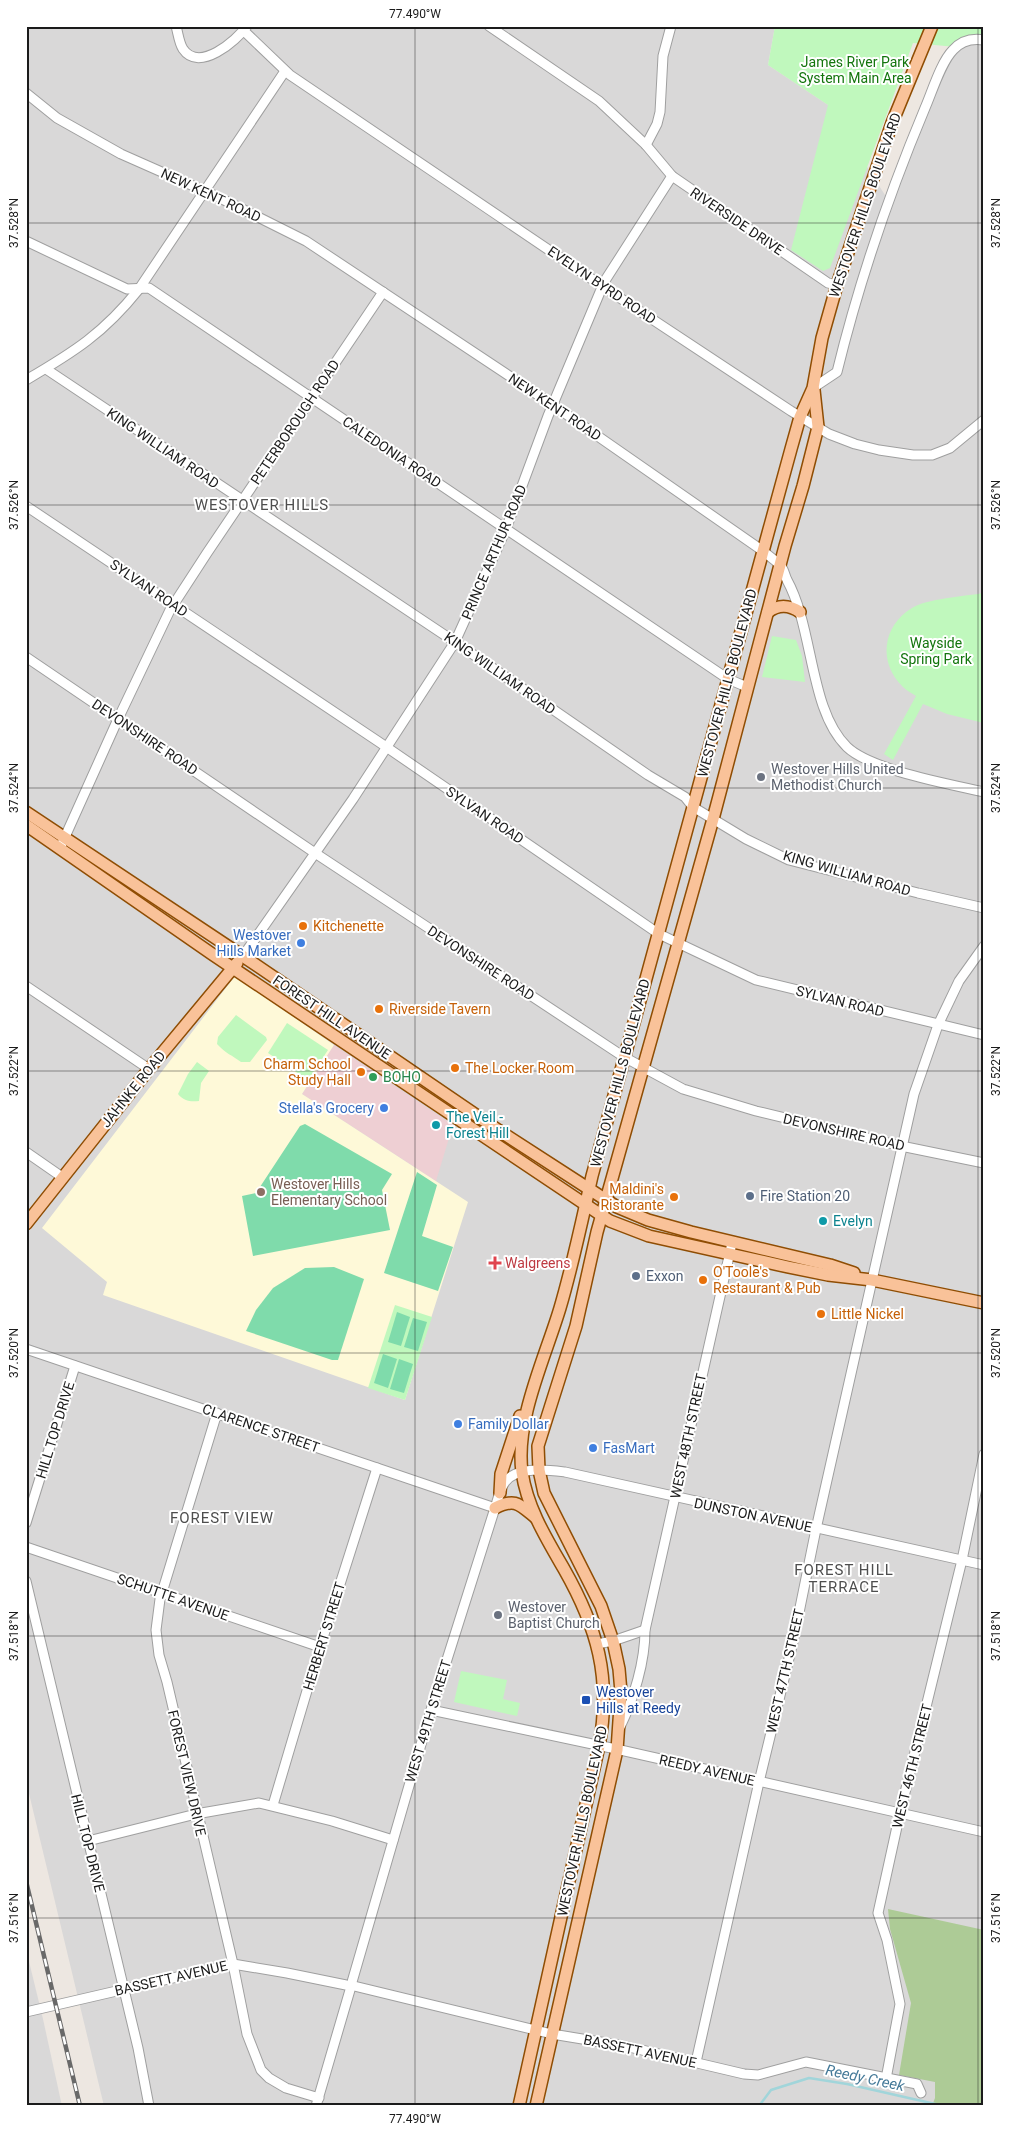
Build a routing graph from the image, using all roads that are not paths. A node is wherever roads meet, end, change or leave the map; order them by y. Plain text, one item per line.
1 (176, 26) edge
2 (489, 26) edge
3 (671, 26) edge
4 (932, 26) edge
5 (245, 28) edge
6 (984, 40) edge
7 (285, 71) junction
8 (26, 93) edge
9 (646, 145) junction
10 (672, 176) junction
11 (204, 191) junction
12 (26, 241) edge
13 (603, 285) junction
14 (837, 285) junction
15 (139, 289) junction
16 (382, 292) junction
17 (46, 369) junction
18 (26, 380) edge
19 (813, 388) junction
20 (312, 398) junction
21 (553, 406) junction
22 (800, 417) junction
23 (984, 420) edge
24 (818, 427) junction
25 (242, 501) junction
26 (26, 506) edge
27 (506, 529) junction
28 (763, 551) junction
29 (781, 566) junction
30 (174, 605) junction
31 (768, 612) junction
32 (800, 612) junction
33 (456, 642) junction
34 (26, 657) edge
35 (728, 679) junction
36 (747, 687) junction
37 (118, 719) junction
38 (387, 748) junction
39 (984, 792) edge
40 (693, 806) junction
41 (26, 812) edge
42 (713, 818) junction
43 (26, 825) edge
44 (62, 843) junction
45 (315, 853) junction
46 (984, 908) edge
47 (659, 934) junction
48 (678, 944) junction
49 (984, 946) edge
50 (243, 956) junction
51 (233, 968) junction
52 (26, 986) edge
53 (938, 1025) junction
54 (984, 1035) edge
55 (624, 1057) junction
56 (644, 1067) junction
57 (149, 1068) junction
58 (901, 1146) junction
59 (26, 1152) edge
60 (984, 1164) edge
61 (62, 1178) junction
62 (589, 1189) junction
63 (606, 1200) junction
64 (586, 1205) junction
65 (601, 1216) junction
66 (26, 1224) edge
67 (730, 1248) junction
68 (872, 1280) junction
69 (984, 1302) edge
70 (26, 1349) edge
71 (75, 1366) junction
72 (532, 1398) junction
73 (217, 1413) junction
74 (984, 1454) edge
75 (377, 1468) junction
76 (539, 1470) junction
77 (522, 1472) junction
78 (500, 1493) junction
79 (675, 1497) junction
80 (495, 1508) junction
81 (536, 1518) junction
82 (26, 1523) edge
83 (816, 1529) junction
84 (26, 1547) edge
85 (962, 1560) junction
86 (984, 1565) edge
87 (26, 1582) edge
88 (162, 1593) junction
89 (645, 1630) junction
90 (613, 1641) junction
91 (597, 1644) junction
92 (320, 1646) junction
93 (431, 1710) junction
94 (619, 1729) junction
95 (600, 1746) junction
96 (617, 1750) junction
97 (759, 1782) junction
98 (273, 1805) junction
99 (900, 1813) junction
100 (196, 1814) junction
101 (984, 1832) edge
102 (393, 1840) junction
103 (88, 1841) junction
104 (233, 1964) junction
105 (351, 1986) junction
106 (124, 1989) junction
107 (26, 2012) edge
108 (537, 2030) junction
109 (552, 2034) junction
110 (696, 2062) junction
111 (886, 2079) junction
112 (921, 2093) dead end
113 (318, 2102) edge
114 (149, 2106) edge
115 (519, 2106) edge
116 (536, 2106) edge

1 - 5 street
2 - 9 street, RIVERSIDE DRIVE
3 - 9 street
4 - 14 main road, WESTOVER HILLS BOULEVARD
5 - 7 street, EVELYN BYRD ROAD
6 - 19 street, WESTOVER HILLS BOULEVARD
7 - 11 street
7 - 13 street, EVELYN BYRD ROAD
8 - 11 street, NEW KENT ROAD
9 - 10 street, RIVERSIDE DRIVE
10 - 13 street, PRINCE ARTHUR ROAD
10 - 14 street, RIVERSIDE DRIVE
11 - 15 street
11 - 16 street, NEW KENT ROAD
12 - 15 street, CALEDONIA ROAD
13 - 21 street, PRINCE ARTHUR ROAD
13 - 22 street, EVELYN BYRD ROAD
14 - 19 main road, WESTOVER HILLS BOULEVARD
15 - 17 street
15 - 20 street, CALEDONIA ROAD
16 - 20 street, PETERBOROUGH ROAD
16 - 21 street, NEW KENT ROAD
17 - 18 street
17 - 25 street, KING WILLIAM ROAD
19 - 22 main road, WESTOVER HILLS BOULEVARD
19 - 24 main road, WESTOVER HILLS BOULEVARD
20 - 25 street, PETERBOROUGH ROAD
20 - 27 street, CALEDONIA ROAD
21 - 27 street, PRINCE ARTHUR ROAD
21 - 28 street, NEW KENT ROAD
22 - 24 street, EVELYN BYRD ROAD
22 - 28 main road, WESTOVER HILLS BOULEVARD
23 - 24 street, EVELYN BYRD ROAD
24 - 29 main road, WESTOVER HILLS BOULEVARD
25 - 30 street, PETERBOROUGH ROAD
25 - 33 street, KING WILLIAM ROAD
26 - 30 street, SYLVAN ROAD
27 - 33 street, PRINCE ARTHUR ROAD
27 - 35 street, CALEDONIA ROAD
28 - 29 street, NEW KENT ROAD
28 - 35 main road, WESTOVER HILLS BOULEVARD
29 - 31 main road, WESTOVER HILLS BOULEVARD
29 - 32 street, NEW KENT ROAD
30 - 37 street, PETERBOROUGH ROAD
30 - 38 street, SYLVAN ROAD
31 - 32 main road
31 - 36 main road, WESTOVER HILLS BOULEVARD
32 - 39 street, NEW KENT ROAD
33 - 38 street, PRINCE ARTHUR ROAD
33 - 40 street, KING WILLIAM ROAD
34 - 37 street, DEVONSHIRE ROAD
35 - 36 street, CALEDONIA ROAD
35 - 40 main road, WESTOVER HILLS BOULEVARD
36 - 42 main road, WESTOVER HILLS BOULEVARD
37 - 44 street, PETERBOROUGH ROAD
37 - 45 street, DEVONSHIRE ROAD
38 - 45 street, PRINCE ARTHUR ROAD
38 - 47 street, SYLVAN ROAD
40 - 42 street, KING WILLIAM ROAD
40 - 47 main road, WESTOVER HILLS BOULEVARD
41 - 44 main road, FOREST HILL AVENUE
42 - 46 street, KING WILLIAM ROAD
42 - 48 main road, WESTOVER HILLS BOULEVARD
43 - 44 main road, FOREST HILL AVENUE
44 - 50 main road, FOREST HILL AVENUE
44 - 51 main road, FOREST HILL AVENUE
45 - 50 street, PRINCE ARTHUR ROAD
45 - 55 street, DEVONSHIRE ROAD
47 - 48 street, SYLVAN ROAD
47 - 55 main road, WESTOVER HILLS BOULEVARD
48 - 53 street, SYLVAN ROAD
48 - 56 main road, WESTOVER HILLS BOULEVARD
49 - 53 street, WEST 47TH STREET
50 - 51 main road, JAHNKE ROAD
50 - 62 main road, FOREST HILL AVENUE
51 - 57 main road, JAHNKE ROAD
51 - 64 main road, FOREST HILL AVENUE
52 - 57 street
53 - 54 street, SYLVAN ROAD
53 - 58 street, WEST 47TH STREET
55 - 56 street, DEVONSHIRE ROAD
55 - 62 main road, WESTOVER HILLS BOULEVARD
56 - 58 street, DEVONSHIRE ROAD
56 - 63 main road, WESTOVER HILLS BOULEVARD
57 - 61 main road, JAHNKE ROAD
58 - 60 street, DEVONSHIRE ROAD
58 - 68 street, WEST 47TH STREET
59 - 61 street
61 - 66 main road, JAHNKE ROAD
62 - 63 main road, FOREST HILL AVENUE
62 - 64 main road, WESTOVER HILLS BOULEVARD
63 - 65 main road, WESTOVER HILLS BOULEVARD
63 - 67 main road, FOREST HILL AVENUE
64 - 65 main road, FOREST HILL AVENUE
64 - 72 main road, WESTOVER HILLS BOULEVARD
65 - 67 main road, FOREST HILL AVENUE
65 - 76 main road, WESTOVER HILLS BOULEVARD
67 - 68 main road, FOREST HILL AVENUE
67 - 79 street, WEST 48TH STREET
68 - 69 main road, FOREST HILL AVENUE
68 - 83 street, WEST 47TH STREET
70 - 71 street, CLARENCE STREET
71 - 73 street, CLARENCE STREET
71 - 82 street, HILL TOP DRIVE
72 - 77 main road, WESTOVER HILLS BOULEVARD
72 - 78 main road
73 - 75 street, CLARENCE STREET
73 - 88 street, FOREST VIEW DRIVE
74 - 85 street, WEST 46TH STREET
75 - 80 street, CLARENCE STREET
75 - 92 street, HERBERT STREET
76 - 77 street, DUNSTON AVENUE
76 - 79 street, DUNSTON AVENUE
76 - 90 main road, WESTOVER HILLS BOULEVARD
77 - 78 street, WEST 49TH STREET
77 - 81 main road, WESTOVER HILLS BOULEVARD
78 - 80 street, WEST 49TH STREET
79 - 83 street, DUNSTON AVENUE
79 - 89 street, WEST 48TH STREET
80 - 81 main road
80 - 93 street, WEST 49TH STREET
81 - 91 main road, WESTOVER HILLS BOULEVARD
83 - 85 street, DUNSTON AVENUE
83 - 97 street, WEST 47TH STREET
84 - 88 street, SCHUTTE AVENUE
85 - 86 street, DUNSTON AVENUE
85 - 99 street, WEST 46TH STREET
87 - 103 street, HILL TOP DRIVE
88 - 92 street, SCHUTTE AVENUE
88 - 100 street, FOREST VIEW DRIVE
89 - 90 street
89 - 94 street, WEST 48TH STREET
90 - 91 street
90 - 94 main road, WESTOVER HILLS BOULEVARD
91 - 95 main road, WESTOVER HILLS BOULEVARD
92 - 98 street, HERBERT STREET
93 - 95 street, REEDY AVENUE
93 - 102 street, WEST 49TH STREET
94 - 96 main road, WESTOVER HILLS BOULEVARD
95 - 96 street, REEDY AVENUE
95 - 108 main road, WESTOVER HILLS BOULEVARD
96 - 97 street, REEDY AVENUE
96 - 109 main road, WESTOVER HILLS BOULEVARD
97 - 99 street, REEDY AVENUE
97 - 110 street, WEST 47TH STREET
98 - 100 street
98 - 102 street
99 - 101 street, REEDY AVENUE
99 - 111 street, WEST 46TH STREET
100 - 103 street
100 - 104 street, FOREST VIEW DRIVE
102 - 105 street, WEST 49TH STREET
103 - 106 street, HILL TOP DRIVE
104 - 105 street, BASSETT AVENUE
104 - 106 street, BASSETT AVENUE
104 - 113 street, FOREST VIEW DRIVE
105 - 108 street, BASSETT AVENUE
105 - 113 street, WEST 49TH STREET
106 - 107 street, BASSETT AVENUE
106 - 114 street, HILL TOP DRIVE
108 - 109 street, BASSETT AVENUE
108 - 115 main road, WESTOVER HILLS BOULEVARD
109 - 110 street, BASSETT AVENUE
109 - 116 main road, WESTOVER HILLS BOULEVARD
110 - 111 street, BASSETT AVENUE
111 - 112 street, BASSETT AVENUE

